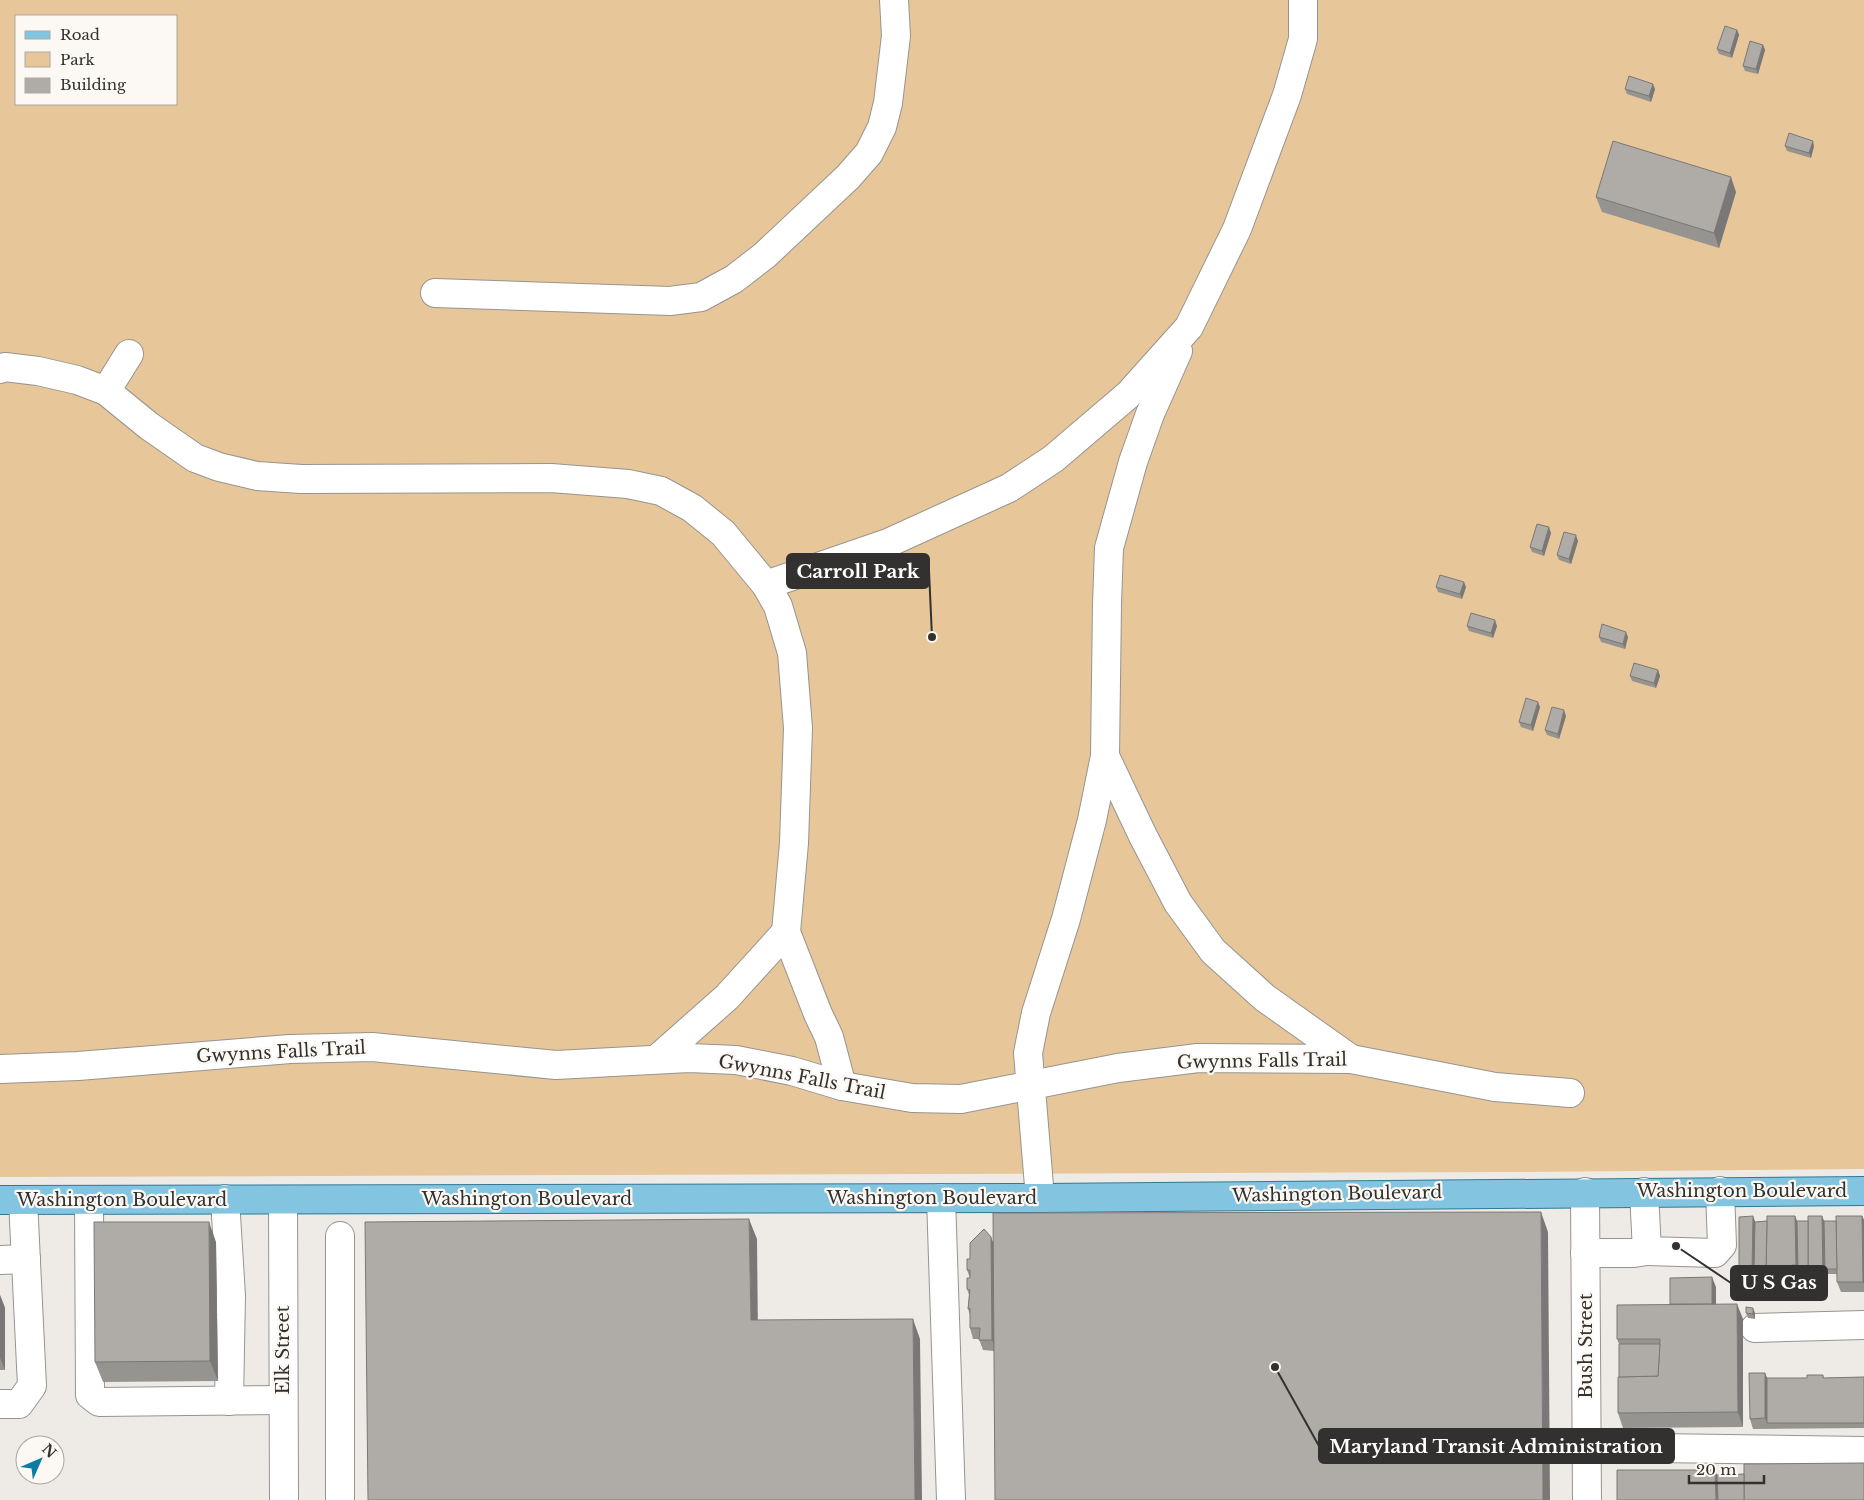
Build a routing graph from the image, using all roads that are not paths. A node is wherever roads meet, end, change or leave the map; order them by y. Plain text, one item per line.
1 (894, 0) edge
2 (1303, 0) edge
3 (435, 293) dead end
4 (1190, 327) junction
5 (129, 354) dead end
6 (2, 366) edge
7 (106, 391) junction
8 (766, 585) junction
9 (1105, 756) junction
10 (786, 932) junction
11 (657, 1059) junction
12 (1351, 1059) junction
13 (4, 1067) edge
14 (842, 1086) junction
15 (1029, 1087) junction
16 (1570, 1093) dead end
17 (1864, 1190) edge
18 (1720, 1191) junction
19 (1584, 1192) junction
20 (1644, 1192) junction
21 (941, 1198) junction
22 (1040, 1198) junction
23 (225, 1199) junction
24 (11, 1200) edge
25 (89, 1200) junction
26 (283, 1200) junction
27 (340, 1236) dead end
28 (1647, 1251) junction
29 (1585, 1253) junction
30 (13, 1259) edge
31 (1864, 1325) edge
32 (1755, 1328) dead end
33 (229, 1401) junction
34 (0, 1404) edge
35 (283, 1412) junction
36 (1586, 1447) junction
37 (1864, 1451) edge
38 (284, 1500) edge
39 (340, 1500) edge
40 (951, 1500) edge
41 (1586, 1500) edge

1 - 3 street
2 - 4 street
4 - 8 street
4 - 9 street
5 - 7 street
6 - 7 street
7 - 8 street
8 - 10 street
9 - 12 street
9 - 15 street
10 - 11 street
10 - 14 street
11 - 13 street, Gwynns Falls Trail
11 - 14 street, Gwynns Falls Trail
12 - 15 street, Gwynns Falls Trail
12 - 16 street, Gwynns Falls Trail
14 - 15 street, Gwynns Falls Trail
15 - 22 street
17 - 18 main road, Washington Boulevard
18 - 20 main road, Washington Boulevard
18 - 28 street
19 - 20 main road, Washington Boulevard
19 - 22 main road, Washington Boulevard
19 - 29 street, Bush Street
20 - 28 street
21 - 22 main road, Washington Boulevard
21 - 26 main road, Washington Boulevard
21 - 40 street
23 - 25 main road, Washington Boulevard
23 - 26 main road, Washington Boulevard
23 - 33 street
24 - 25 main road, Washington Boulevard
24 - 30 street
25 - 33 street
26 - 35 street, Elk Street
27 - 39 street
28 - 29 street
29 - 36 street, Bush Street
30 - 34 street
31 - 32 street
33 - 35 street
35 - 38 street, Elk Street
36 - 37 street
36 - 41 street, Bush Street

